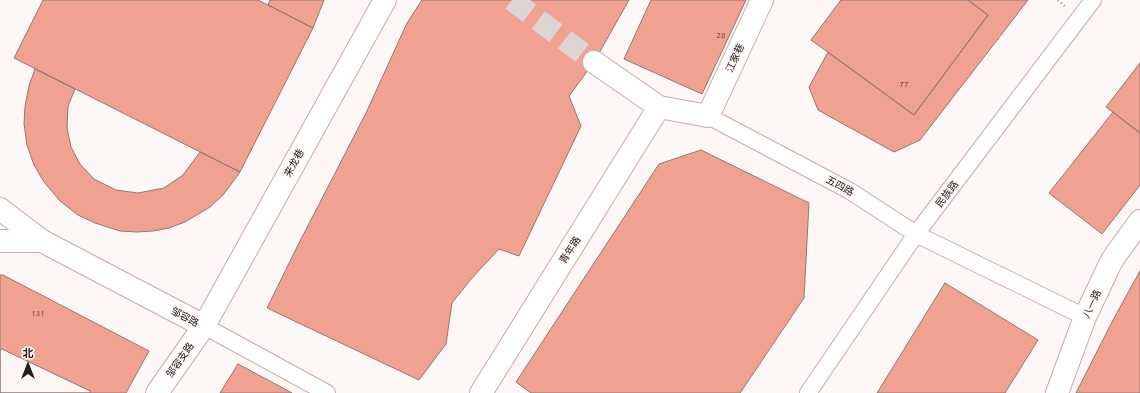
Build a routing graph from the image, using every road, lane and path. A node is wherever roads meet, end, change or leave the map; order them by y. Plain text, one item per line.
1 (385, 0) edge
2 (762, 0) edge
3 (1093, 0) edge
4 (594, 62) tunnel mouth
5 (659, 106) junction
6 (708, 116) junction
7 (0, 209) edge
8 (1140, 221) edge
9 (916, 234) junction
10 (0, 241) edge
11 (42, 241) junction
12 (1085, 317) junction
13 (204, 326) junction
14 (156, 393) edge
15 (327, 393) edge
16 (481, 393) edge
17 (808, 393) edge
18 (1057, 393) edge

1 - 13 street, 来龙巷
2 - 6 street, 江家巷
3 - 9 street, 民族路
4 - 5 street, 五四路
5 - 6 street, 五四路
5 - 16 street, 青年路
6 - 9 street, 五四路
7 - 11 street, 邹容路
8 - 12 street, 八一路
9 - 12 street, 五四路
9 - 17 street, 民族路
10 - 11 street, 邹容路
11 - 13 street, 邹容路
12 - 18 street, 八一路
13 - 14 street, 邹容支路
13 - 15 street, 邹容路

